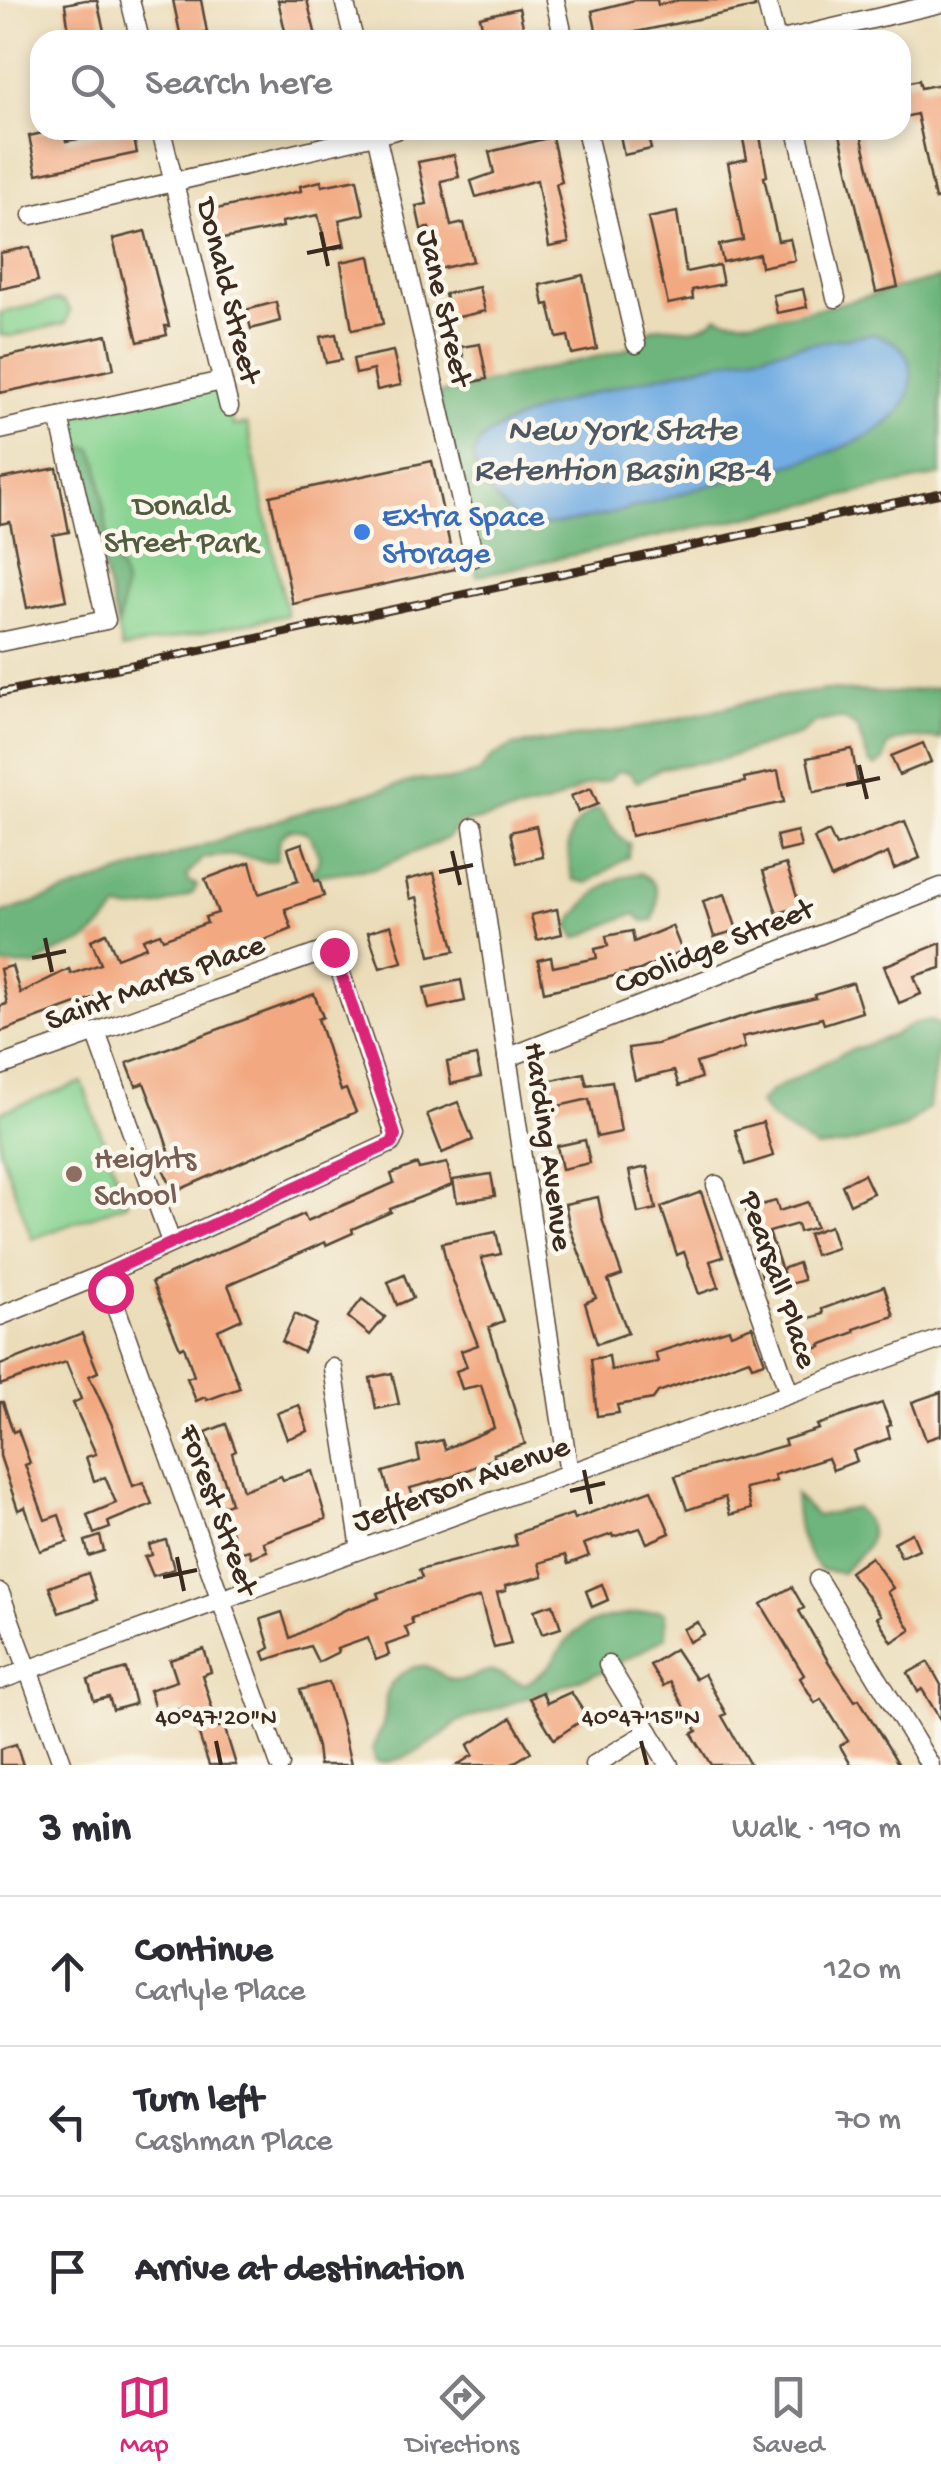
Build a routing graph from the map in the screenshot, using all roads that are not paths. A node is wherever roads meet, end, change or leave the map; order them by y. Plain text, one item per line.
1 (130, 0) edge
2 (344, 0) edge
3 (555, 0) edge
4 (766, 0) edge
5 (941, 3) edge
6 (138, 30) edge
7 (352, 30) edge
8 (562, 30) edge
9 (776, 30) edge
10 (823, 30) edge
11 (164, 140) edge
12 (343, 140) edge
13 (377, 140) edge
14 (588, 140) edge
15 (798, 140) edge
16 (174, 182) junction
17 (32, 215) dead end
18 (836, 298) dead end
19 (636, 344) dead end
20 (222, 381) junction
21 (228, 407) dead end
22 (59, 417) junction
23 (0, 430) edge
24 (474, 557) dead end
25 (0, 642) edge
26 (473, 828) dead end
27 (941, 886) edge
28 (96, 1032) junction
29 (507, 1058) junction
30 (0, 1066) edge
31 (716, 1184) dead end
32 (171, 1242) junction
33 (104, 1274) junction
34 (0, 1316) edge
35 (941, 1339) edge
36 (333, 1368) dead end
37 (789, 1394) junction
38 (569, 1474) junction
39 (361, 1549) junction
40 (818, 1580) dead end
41 (0, 1592) edge
42 (221, 1600) junction
43 (608, 1665) dead end
44 (28, 1670) junction
45 (0, 1680) edge
46 (648, 1732) junction
47 (63, 1765) edge
48 (280, 1765) edge
49 (594, 1765) edge
50 (669, 1765) edge
51 (930, 1765) edge

1 - 6 street
2 - 7 street
3 - 8 street
4 - 9 street
5 - 10 street
11 - 16 street, Donald Street
12 - 16 street
13 - 24 street, Jane Street
14 - 19 street
15 - 18 street
16 - 17 street
16 - 20 street, Donald Street
20 - 21 street, Donald Street
20 - 22 street
22 - 23 street
22 - 25 street
26 - 29 street, Harding Avenue
27 - 29 street, Coolidge Street
28 - 30 street, Saint Marks Place
28 - 32 street
28 - 32 street, Saint Marks Place
29 - 38 street, Harding Avenue
31 - 37 street, Pearsall Place
32 - 33 street
33 - 34 street
33 - 42 street, Forest Street
35 - 37 street, Jefferson Avenue
36 - 39 street
37 - 38 street, Jefferson Avenue
38 - 39 street, Jefferson Avenue
39 - 42 street, Jefferson Avenue
40 - 51 street
41 - 44 street
42 - 44 street, Jefferson Avenue
42 - 48 street, Forest Street
43 - 46 street
44 - 45 street, Jefferson Avenue
44 - 47 street
46 - 49 street
46 - 50 street

